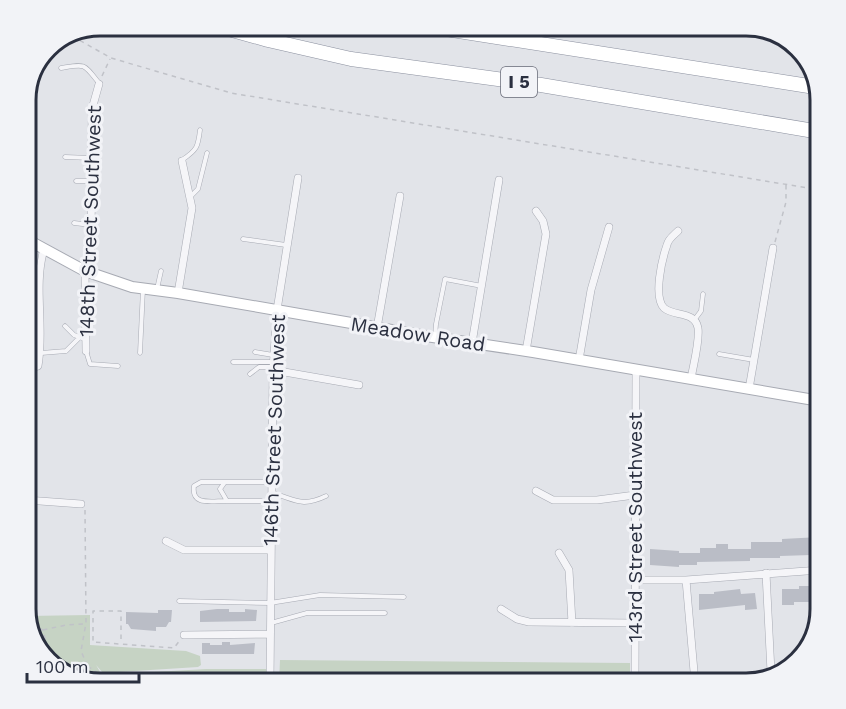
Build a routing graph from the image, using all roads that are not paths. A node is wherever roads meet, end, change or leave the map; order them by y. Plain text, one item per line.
1 (254, 36) edge
2 (491, 36) edge
3 (61, 68) dead end
4 (99, 84) joint
5 (809, 86) edge
6 (200, 130) dead end
7 (810, 130) edge
8 (207, 153) dead end
9 (65, 157) dead end
10 (91, 158) junction
11 (182, 161) joint
12 (298, 178) dead end
13 (499, 180) dead end
14 (76, 181) dead end
15 (91, 181) junction
16 (400, 196) dead end
17 (190, 197) junction
18 (536, 211) dead end
19 (74, 223) dead end
20 (91, 225) junction
21 (609, 227) dead end
22 (678, 231) dead end
23 (243, 239) dead end
24 (36, 244) edge
25 (287, 245) junction
26 (773, 248) road end
27 (44, 249) junction
28 (85, 271) junction
29 (161, 272) dead end
30 (482, 286) junction
31 (144, 288) junction
32 (157, 290) junction
33 (178, 293) junction
34 (703, 294) dead end
35 (277, 310) junction
36 (694, 320) junction
37 (65, 326) dead end
38 (377, 328) junction
39 (435, 338) junction
40 (82, 339) junction
41 (472, 343) junction
42 (86, 351) joint
43 (526, 351) junction
44 (255, 352) dead end
45 (41, 353) junction
46 (141, 353) dead end
47 (718, 354) dead end
48 (579, 360) junction
49 (754, 360) junction
50 (233, 362) dead end
51 (273, 364) junction
52 (36, 366) edge
53 (118, 366) dead end
54 (636, 370) junction
55 (250, 374) dead end
56 (690, 379) junction
57 (359, 385) dead end
58 (749, 389) junction
59 (810, 399) edge
60 (225, 482) junction
61 (271, 482) junction
62 (536, 490) dead end
63 (635, 495) junction
64 (326, 496) dead end
65 (271, 497) junction
66 (36, 501) edge
67 (226, 501) junction
68 (81, 504) road end
69 (166, 542) dead end
70 (271, 550) junction
71 (559, 553) dead end
72 (810, 571) edge
73 (766, 573) junction
74 (634, 580) junction
75 (686, 580) junction
76 (404, 597) dead end
77 (179, 601) dead end
78 (270, 603) junction
79 (501, 609) dead end
80 (385, 613) dead end
81 (270, 623) junction
82 (572, 623) junction
83 (634, 623) junction
84 (270, 634) junction
85 (184, 635) road end
86 (771, 668) edge
87 (270, 673) edge
88 (635, 673) edge
89 (693, 673) edge

1 - 7 highway, I 5
2 - 5 highway, I 5
3 - 4 lane
4 - 10 street, 148th Street Southwest
6 - 11 lane
8 - 17 lane
9 - 10 lane
10 - 15 street, 148th Street Southwest
11 - 17 street
12 - 25 street, 146th Street Southwest
13 - 30 street
14 - 15 lane
15 - 20 street, 148th Street Southwest
16 - 38 street
17 - 33 street
18 - 43 street
19 - 20 lane
20 - 28 street, 148th Street Southwest
21 - 48 street
22 - 36 street
23 - 25 lane
24 - 27 street, Meadow Road
25 - 35 street, 146th Street Southwest
26 - 49 street
27 - 28 street, Meadow Road
27 - 45 street
28 - 31 street, Meadow Road
28 - 40 street, 148th Street Southwest
29 - 32 lane
30 - 39 lane
30 - 41 street
31 - 32 street, Meadow Road
31 - 46 lane
32 - 33 street, Meadow Road
33 - 35 street, Meadow Road
34 - 36 lane
35 - 38 street, Meadow Road
35 - 51 street, 146th Street Southwest
36 - 56 street
37 - 40 lane
38 - 39 street, Meadow Road
39 - 41 street, Meadow Road
40 - 42 street, 148th Street Southwest
40 - 45 lane
41 - 43 street, Meadow Road
42 - 53 lane
43 - 48 street, Meadow Road
44 - 51 lane
45 - 52 street
47 - 49 lane
48 - 54 street, Meadow Road
49 - 58 street
50 - 51 lane
51 - 55 lane
51 - 57 street
51 - 61 street, 146th Street Southwest
54 - 56 street, Meadow Road
54 - 63 street, 143rd Street Southwest
56 - 58 street, Meadow Road
58 - 59 street, Meadow Road
60 - 61 lane
60 - 67 lane
60 - 67 lane
61 - 65 street, 146th Street Southwest
62 - 63 street
63 - 74 street, 143rd Street Southwest
64 - 65 lane
65 - 67 lane
65 - 70 street, 146th Street Southwest
66 - 68 street
69 - 70 street
70 - 78 street, 146th Street Southwest
71 - 82 street
72 - 73 street
73 - 75 street
73 - 86 street
74 - 75 street
74 - 83 street, 143rd Street Southwest
75 - 89 street
76 - 78 lane
77 - 78 lane
78 - 81 street, 146th Street Southwest
79 - 82 street
80 - 81 lane
81 - 84 street, 146th Street Southwest
82 - 83 street
83 - 88 street, 143rd Street Southwest
84 - 85 street
84 - 87 street, 146th Street Southwest

